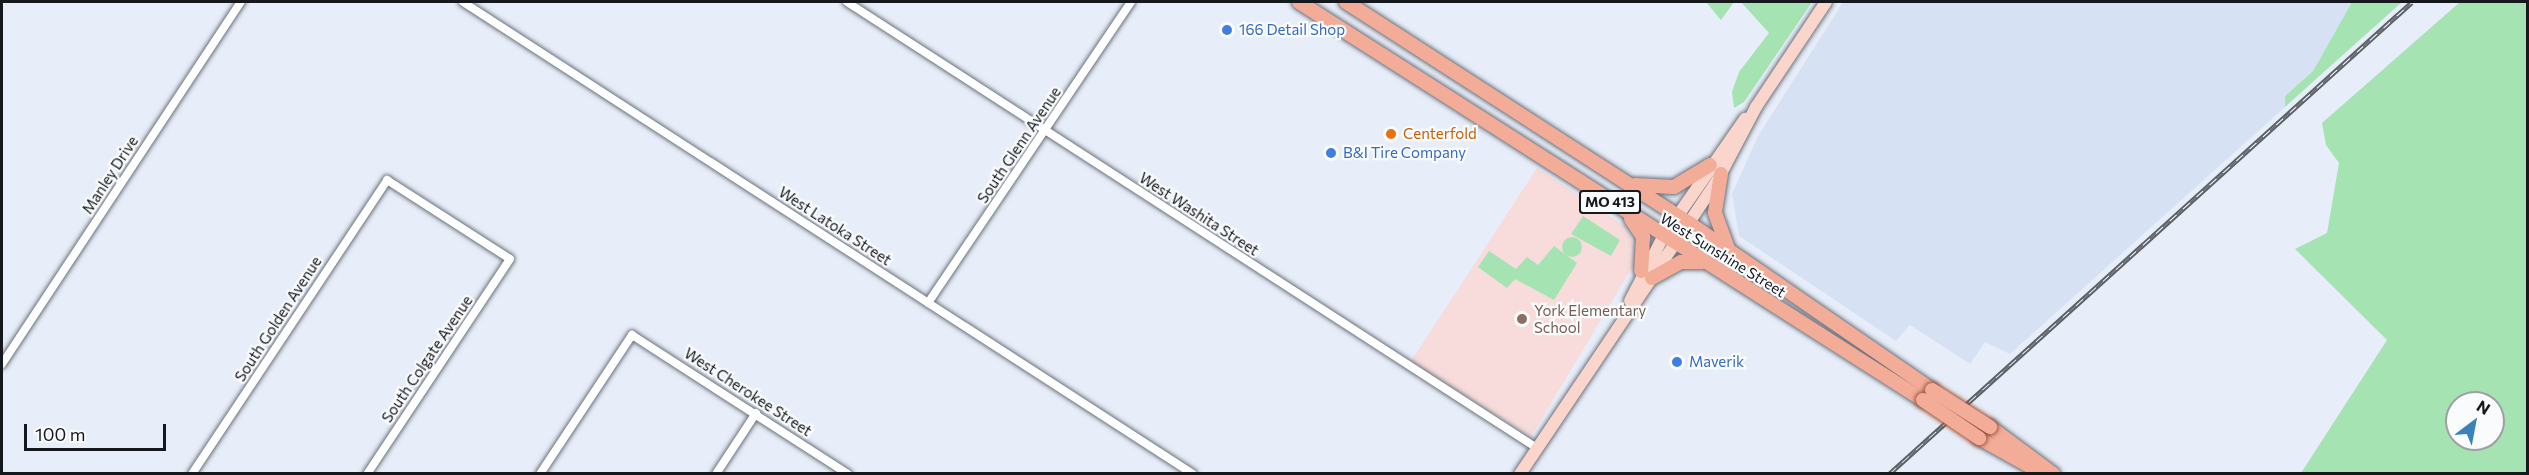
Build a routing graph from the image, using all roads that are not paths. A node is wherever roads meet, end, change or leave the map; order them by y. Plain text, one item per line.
1 (241, 2) edge
2 (463, 2) edge
3 (847, 2) edge
4 (1131, 2) edge
5 (1299, 2) edge
6 (1346, 2) edge
7 (1826, 2) edge
8 (1044, 131) junction
9 (1715, 169) junction
10 (387, 180) joint
11 (1624, 181) junction
12 (1623, 211) junction
13 (1677, 215) junction
14 (1689, 223) junction
15 (1663, 237) junction
16 (1676, 245) junction
17 (1729, 251) junction
18 (1707, 264) junction
19 (1647, 275) junction
20 (928, 303) junction
21 (2, 364) edge
22 (1928, 395) junction
23 (756, 413) junction
24 (1537, 448) junction
25 (192, 474) edge
26 (367, 474) edge
27 (540, 474) edge
28 (716, 474) edge
29 (848, 474) edge
30 (1193, 474) edge
31 (1520, 474) edge
32 (2042, 474) edge
33 (2053, 474) edge

1 - 21 street, Manley Drive
2 - 20 street, West Latoka Street
3 - 8 street, West Washita Street
4 - 8 street, South Glenn Avenue
5 - 12 main road, West Sunshine Street / MO 413
6 - 11 main road, West Sunshine Street / MO 413
7 - 9 main road
8 - 20 street, South Glenn Avenue
8 - 24 street, West Washita Street
9 - 11 main road
9 - 13 main road
9 - 14 main road
9 - 17 main road
10 - 25 street, South Golden Avenue
10 - 26 street, South Colgate Avenue
11 - 13 main road, West Sunshine Street / MO 413
12 - 15 main road, West Sunshine Street / MO 413
12 - 19 main road
13 - 14 main road, West Sunshine Street / MO 413
13 - 15 main road
14 - 16 main road
14 - 17 main road, West Sunshine Street / MO 413
15 - 16 main road, West Sunshine Street / MO 413
15 - 19 main road
16 - 18 main road, West Sunshine Street / MO 413
16 - 19 main road
17 - 22 main road, West Sunshine Street / MO 413
18 - 19 main road
18 - 22 main road, West Sunshine Street / MO 413
19 - 24 main road
20 - 30 street, West Latoka Street
22 - 32 main road, West Sunshine Street / MO 413, bridge
22 - 33 main road, West Sunshine Street / MO 413, bridge
23 - 27 street, West Cherokee Street
23 - 28 street
23 - 29 street, West Cherokee Street
24 - 31 main road

